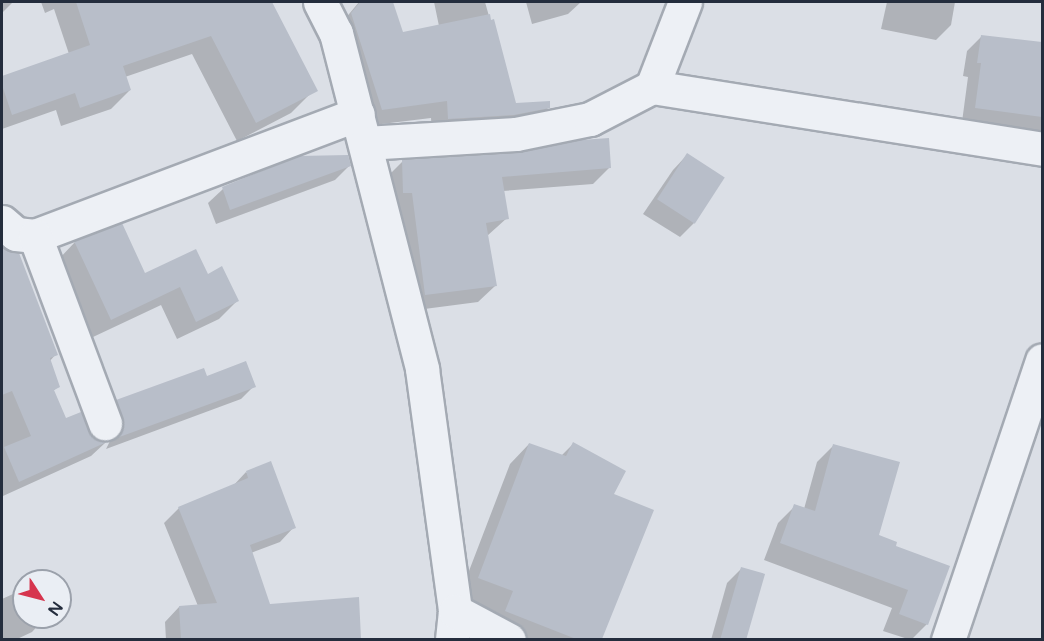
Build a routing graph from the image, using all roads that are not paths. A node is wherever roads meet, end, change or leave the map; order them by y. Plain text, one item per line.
1 (320, 2) edge
2 (346, 2) edge
3 (685, 2) edge
4 (336, 33) junction
5 (652, 87) junction
6 (361, 128) junction
7 (1042, 149) edge
8 (2, 222) edge
9 (35, 236) junction
10 (1042, 360) edge
11 (105, 423) dead end
12 (454, 625) edge
13 (509, 639) edge
14 (948, 639) edge

1 - 4 street
2 - 4 street
3 - 5 street
4 - 6 street
5 - 6 street
5 - 7 street
6 - 9 street
6 - 12 street
8 - 9 street
9 - 11 street
10 - 14 street
12 - 13 street

